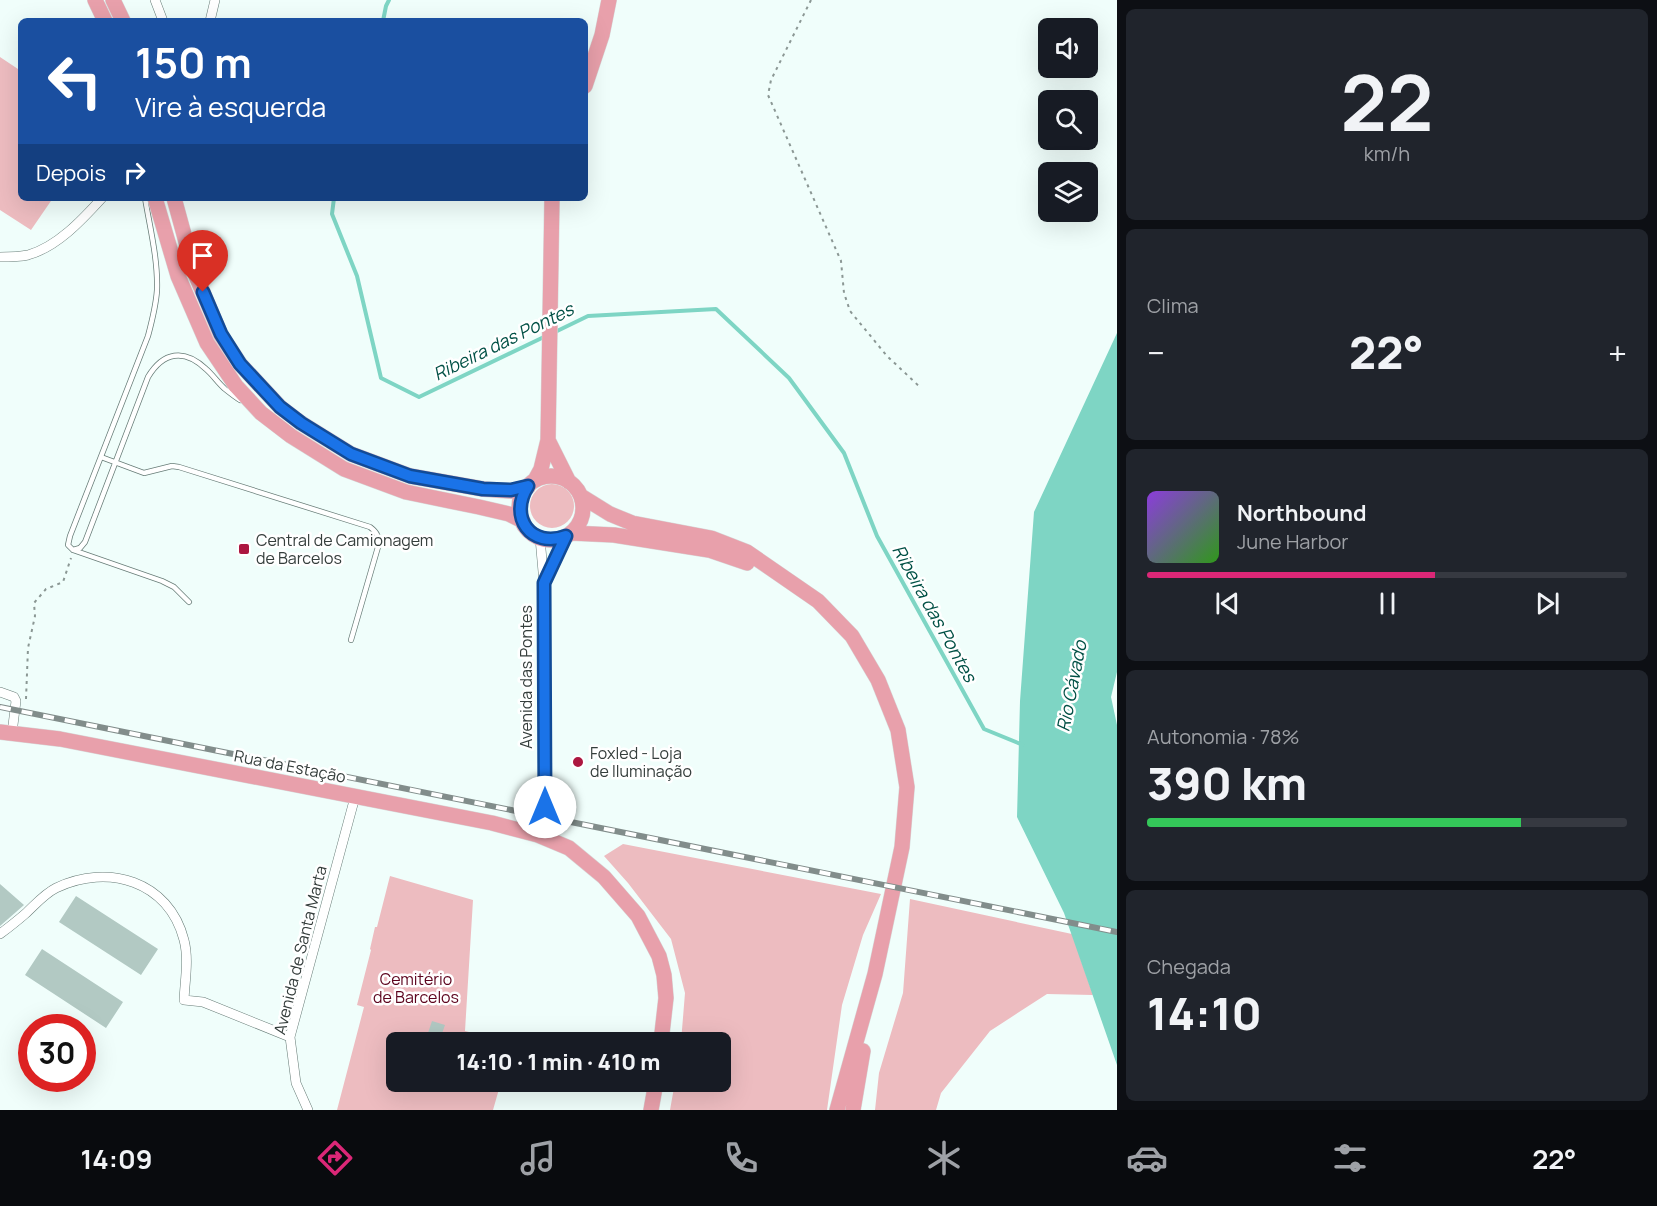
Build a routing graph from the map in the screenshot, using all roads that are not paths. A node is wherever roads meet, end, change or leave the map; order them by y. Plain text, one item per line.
1 (95, 0) edge
2 (113, 0) edge
3 (155, 0) edge
4 (215, 0) edge
5 (609, 0) edge
6 (104, 18) edge
7 (122, 18) edge
8 (162, 18) edge
9 (211, 18) edge
10 (588, 77) edge
11 (99, 201) edge
12 (145, 201) edge
13 (156, 201) edge
14 (175, 201) edge
15 (552, 201) edge
16 (0, 257) edge
17 (261, 414) junction
18 (548, 440) junction
19 (101, 458) junction
20 (116, 463) junction
21 (570, 482) junction
22 (532, 483) junction
23 (581, 496) junction
24 (523, 521) junction
25 (568, 535) junction
26 (540, 538) junction
27 (73, 550) junction
28 (777, 572) junction
29 (544, 583) junction
30 (189, 602) dead end
31 (351, 640) dead end
32 (0, 693) edge
33 (6, 733) edge
34 (355, 797) junction
35 (545, 807) dead end
36 (0, 934) edge
37 (875, 975) junction
38 (662, 1032) edge
39 (290, 1037) junction
40 (654, 1092) edge
41 (839, 1107) edge
42 (308, 1110) edge
43 (651, 1110) edge
44 (854, 1110) edge

1 - 6 main road
2 - 7 main road
3 - 8 street
4 - 9 street
5 - 10 main road
11 - 16 street
12 - 19 lane
13 - 17 main road
14 - 22 main road
15 - 18 main road
17 - 20 lane
17 - 24 main road
18 - 21 main road
18 - 22 main road
19 - 20 lane
19 - 27 lane
20 - 27 lane
20 - 31 lane
21 - 22 main road
21 - 23 main road
22 - 24 main road
23 - 25 main road
23 - 28 main road
24 - 26 main road
25 - 26 main road
25 - 28 main road
25 - 29 street, Avenida das Pontes
26 - 29 street, Avenida das Pontes
27 - 30 lane
28 - 37 main road
29 - 35 street, Avenida das Pontes
32 - 33 street
33 - 34 main road, Rua da Estação
34 - 38 main road, Rua da Estação
34 - 39 street, Avenida de Santa Marta
36 - 39 street
37 - 41 main road
37 - 44 main road
39 - 42 street, Avenida de Santa Marta
40 - 43 main road

